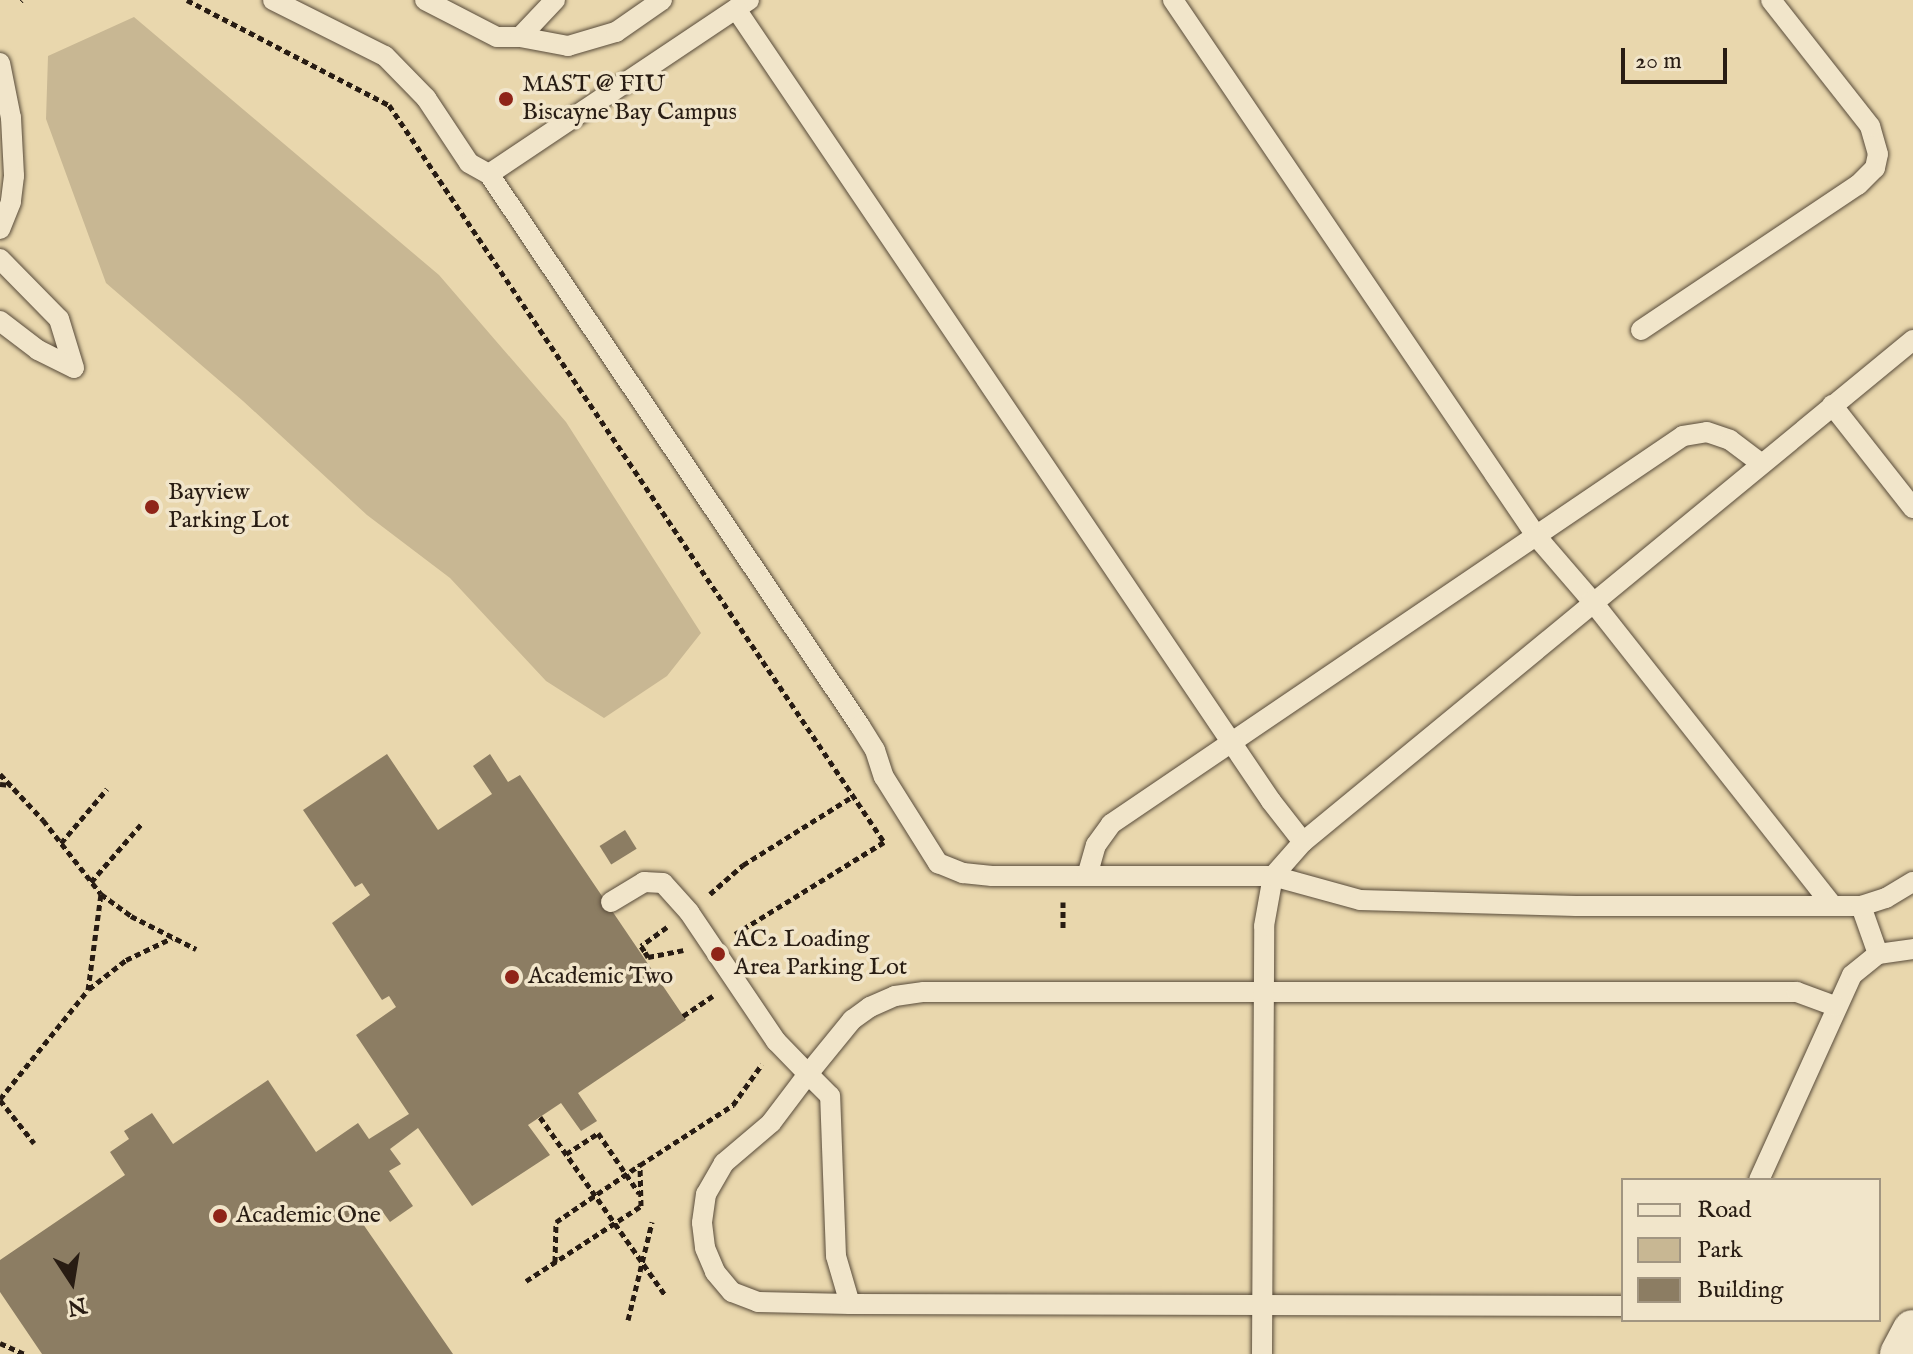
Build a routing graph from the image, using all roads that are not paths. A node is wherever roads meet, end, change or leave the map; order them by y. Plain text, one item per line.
1 (273, 0) edge
2 (425, 0) edge
3 (555, 0) edge
4 (662, 0) edge
5 (1173, 0) edge
6 (1771, 0) edge
7 (743, 4) edge
8 (520, 37) junction
9 (0, 63) edge
10 (489, 174) junction
11 (0, 229) edge
12 (0, 259) edge
13 (0, 321) edge
14 (1641, 330) dead end
15 (1913, 340) edge
16 (1832, 405) junction
17 (1760, 463) junction
18 (1913, 508) edge
19 (1537, 537) junction
20 (1592, 601) junction
21 (1232, 742) junction
22 (1303, 842) junction
23 (1087, 876) junction
24 (1273, 876) junction
25 (1913, 882) edge
26 (611, 902) dead end
27 (1831, 904) junction
28 (1861, 906) junction
29 (1913, 949) edge
30 (1878, 954) junction
31 (1263, 991) junction
32 (1835, 1006) junction
33 (808, 1074) junction
34 (1760, 1178) edge
35 (850, 1304) junction
36 (1263, 1304) junction
37 (1621, 1306) edge
38 (1913, 1330) edge
39 (1262, 1354) edge
40 (1900, 1354) edge

1 - 10 lane
2 - 8 lane
3 - 8 lane
4 - 8 lane
5 - 19 lane
6 - 14 lane
7 - 10 lane
7 - 21 lane
9 - 11 lane
10 - 23 lane
12 - 13 lane
15 - 16 lane
16 - 17 lane
16 - 18 lane
17 - 19 lane
17 - 20 lane
19 - 20 lane
19 - 21 lane
20 - 22 lane
20 - 27 lane
21 - 22 lane
21 - 23 lane
22 - 24 lane
23 - 24 lane
24 - 27 lane
24 - 31 lane
25 - 28 lane
26 - 33 lane
27 - 28 lane
28 - 30 lane
29 - 30 lane
30 - 32 lane
31 - 32 lane
31 - 33 lane
31 - 36 lane
32 - 34 lane
33 - 35 lane
33 - 35 lane
35 - 36 lane
36 - 37 lane
36 - 39 lane
38 - 40 street

